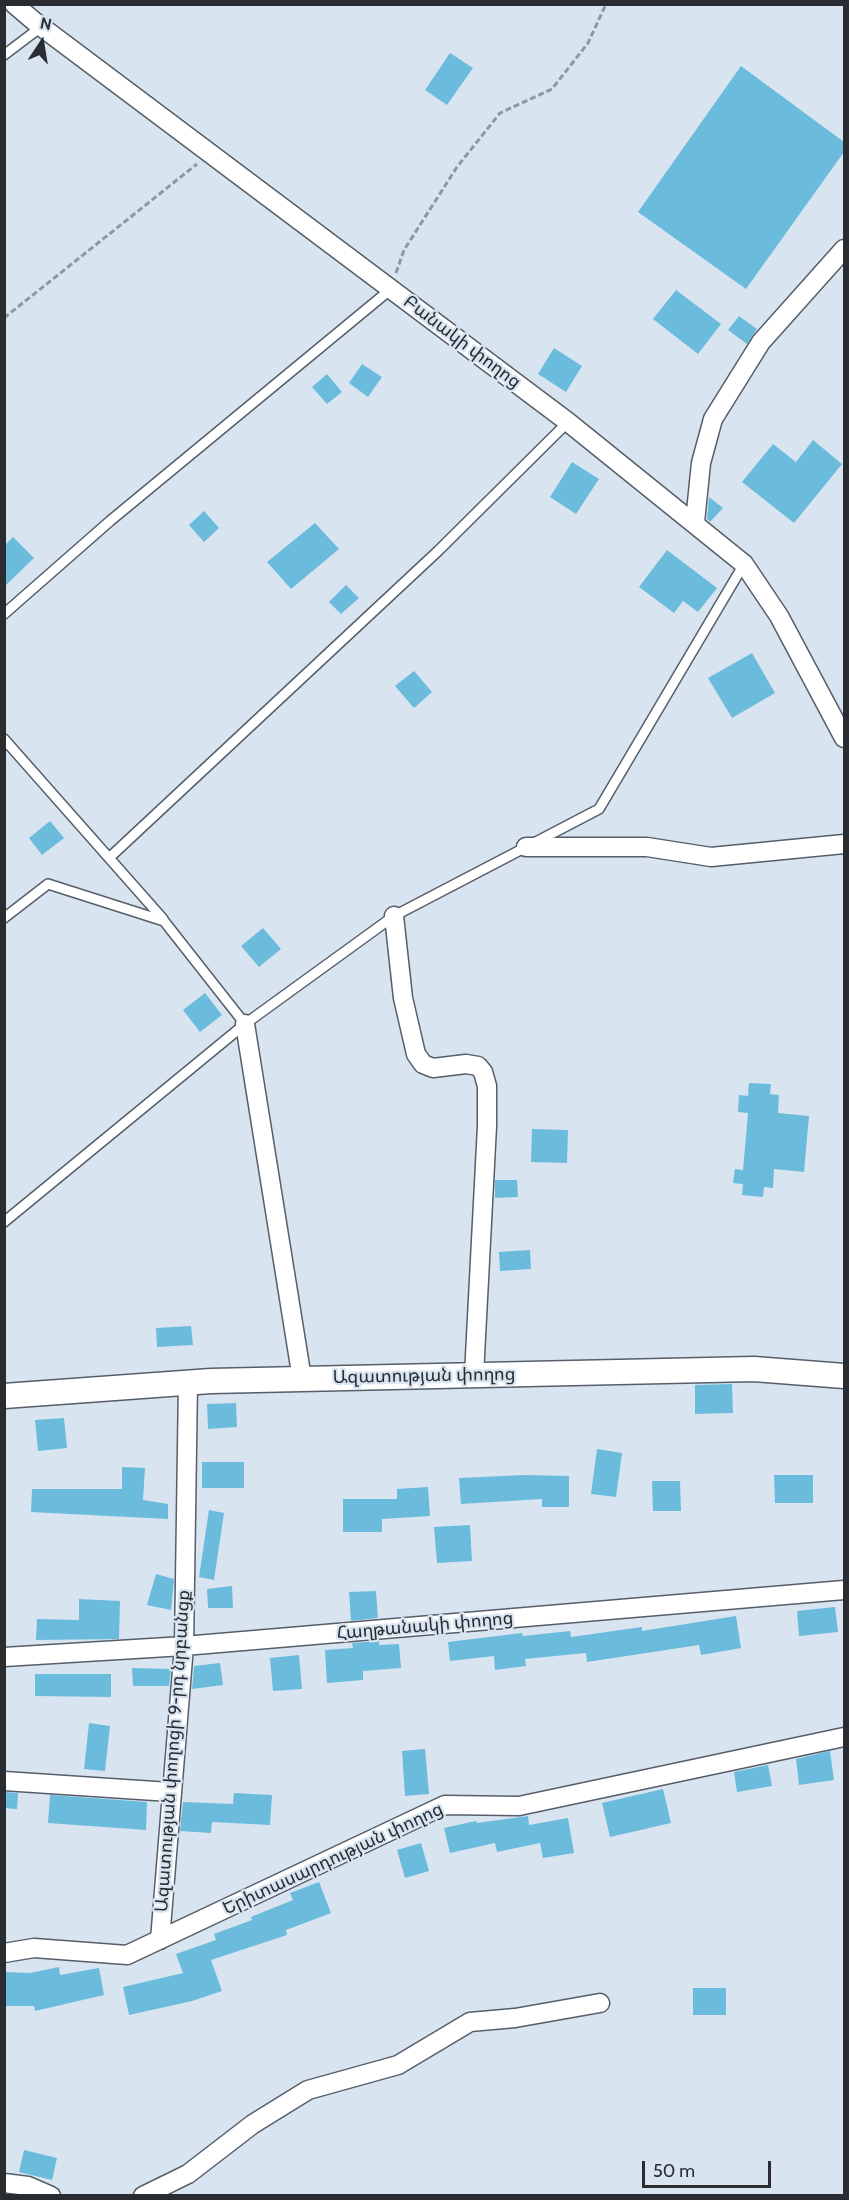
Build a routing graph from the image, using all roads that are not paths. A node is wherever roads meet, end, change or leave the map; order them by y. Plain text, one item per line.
1 (14, 4) edge
2 (37, 18) edge
3 (4, 55) edge
4 (844, 249) edge
5 (391, 289) junction
6 (568, 423) junction
7 (695, 522) junction
8 (744, 564) junction
9 (4, 614) edge
10 (844, 738) edge
11 (4, 739) edge
12 (844, 844) edge
13 (526, 847) junction
14 (109, 858) junction
15 (394, 916) junction
16 (4, 918) edge
17 (164, 921) junction
18 (245, 1024) junction
19 (4, 1222) edge
20 (474, 1375) junction
21 (844, 1376) edge
22 (302, 1379) junction
23 (188, 1382) junction
24 (4, 1396) edge
25 (844, 1590) edge
26 (184, 1647) junction
27 (4, 1657) edge
28 (844, 1737) edge
29 (4, 1781) edge
30 (171, 1792) junction
31 (160, 1940) junction
32 (4, 1953) edge
33 (600, 2003) dead end
34 (4, 2183) edge
35 (51, 2196) edge
36 (143, 2196) edge

1 - 2 street, Բանակի փողոց
2 - 3 lane
2 - 5 street, Բանակի փողոց
4 - 7 street
5 - 6 street, Բանակի փողոց
5 - 9 lane
6 - 7 street, Բանակի փողոց
6 - 14 lane
7 - 8 street, Բանակի փողոց
8 - 10 street, Բանակի փողոց
8 - 13 lane
11 - 14 lane
12 - 13 street
13 - 15 lane
14 - 17 lane
15 - 18 lane
15 - 20 street
16 - 17 lane
17 - 18 lane
18 - 19 lane
18 - 22 street
20 - 21 street, Ազատության փողոց
20 - 22 street, Ազատության փողոց
22 - 23 street, Ազատության փողոց
23 - 24 street, Ազատության փողոց
23 - 26 street, Ազատության փողոցի 9-րդ նրբանցք
25 - 26 street, Հաղթանակի փողոց
26 - 27 street, Հաղթանակի փողոց
26 - 30 street, Ազատության փողոցի 9-րդ նրբանցք
28 - 31 street, Երիտասարդության փողոց
29 - 30 street
30 - 31 street, Ազատության փողոցի 9-րդ նրբանցք
31 - 32 street, Երիտասարդության փողոց
33 - 36 street
34 - 35 street

